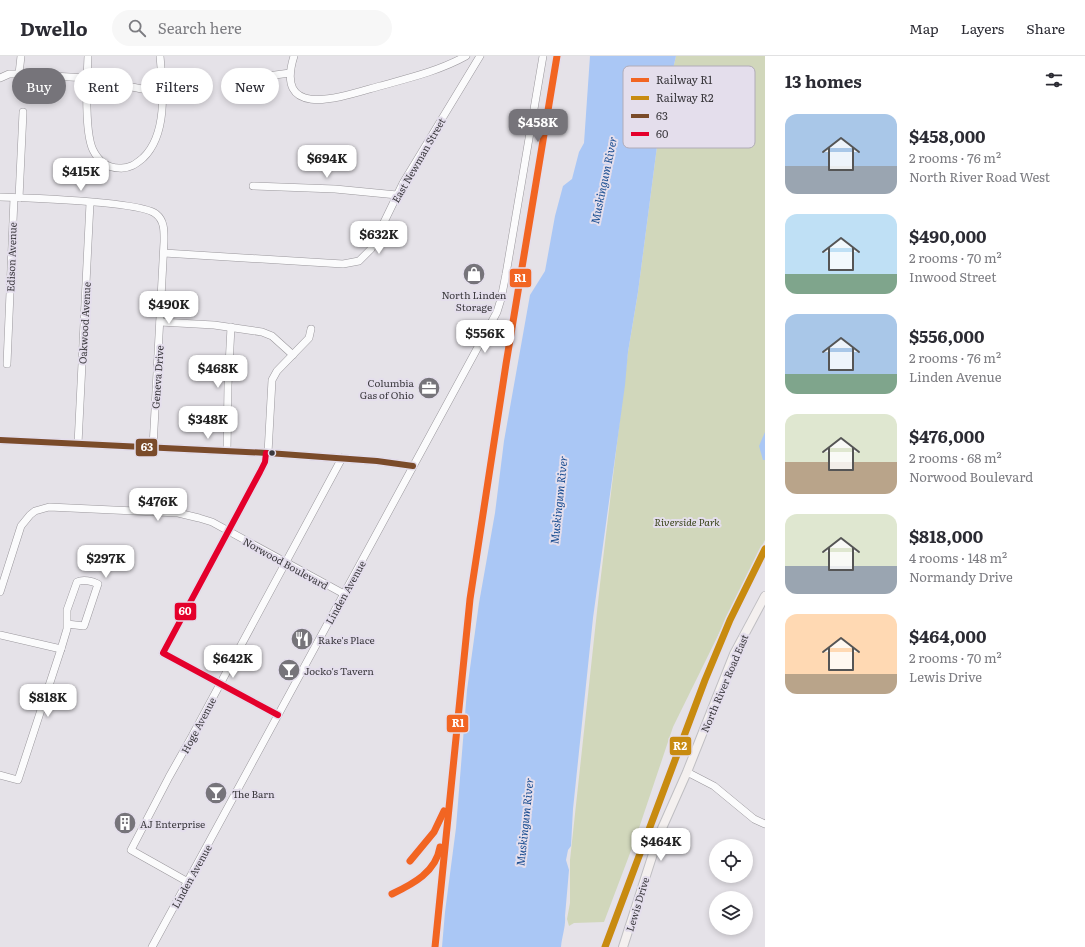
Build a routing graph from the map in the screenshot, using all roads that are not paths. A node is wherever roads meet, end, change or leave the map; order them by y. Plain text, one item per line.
1 (21, 56) edge
2 (88, 56) edge
3 (160, 56) edge
4 (294, 56) edge
5 (466, 56) edge
6 (480, 56) edge
7 (543, 56) edge
8 (20, 68) edge
9 (87, 68) edge
10 (161, 68) edge
11 (290, 73) junction
12 (12, 74) edge
13 (279, 74) edge
14 (0, 78) edge
15 (88, 104) edge
16 (162, 104) edge
17 (23, 112) dead end
18 (253, 186) dead end
19 (397, 195) junction
20 (0, 197) edge
21 (16, 198) junction
22 (90, 203) junction
23 (164, 253) junction
24 (160, 322) junction
25 (231, 327) junction
26 (311, 329) dead end
27 (4, 332) edge
28 (293, 355) junction
29 (7, 364) dead end
30 (0, 440) edge
31 (78, 444) junction
32 (153, 447) junction
33 (227, 451) junction
34 (267, 453) junction
35 (342, 458) junction
36 (413, 466) junction
37 (229, 531) junction
38 (286, 562) junction
39 (0, 592) edge
40 (344, 594) junction
41 (765, 596) edge
42 (67, 624) junction
43 (0, 635) edge
44 (61, 650) junction
45 (220, 684) junction
46 (278, 715) junction
47 (687, 772) junction
48 (0, 775) edge
49 (765, 824) edge
50 (188, 882) junction
51 (152, 947) edge
52 (623, 947) edge

1 - 8 street
2 - 9 street
3 - 10 street
4 - 11 street
5 - 11 street
6 - 19 street, East Newman Street
7 - 36 street, Linden Avenue
11 - 13 street
12 - 14 street
15 - 16 street
17 - 21 street, Edison Avenue
18 - 19 street
19 - 23 street, East Newman Street
20 - 21 street
21 - 22 street
21 - 27 street, Edison Avenue
22 - 23 street, Geneva Drive
22 - 31 street, Oakwood Avenue
23 - 24 street, Geneva Drive
24 - 25 street
24 - 32 street, Geneva Drive
25 - 28 street
25 - 33 street
26 - 28 street
27 - 29 street, Edison Avenue
28 - 34 street
30 - 31 street
31 - 32 street
32 - 33 street
33 - 34 street
34 - 35 street
34 - 37 street
35 - 36 street
35 - 38 street, Hoge Avenue
36 - 40 street, Linden Avenue
37 - 38 street, Norwood Boulevard
37 - 39 street, Norwood Boulevard
37 - 45 street
38 - 40 street, Norwood Boulevard
38 - 45 street, Hoge Avenue
40 - 46 street, Linden Avenue
41 - 47 main road, North River Road East
42 - 42 street
42 - 44 street
43 - 44 street
44 - 48 street
45 - 46 street
45 - 50 street, Hoge Avenue
46 - 50 street, Linden Avenue
47 - 49 street
47 - 52 main road, Lewis Drive
50 - 51 street, Linden Avenue

